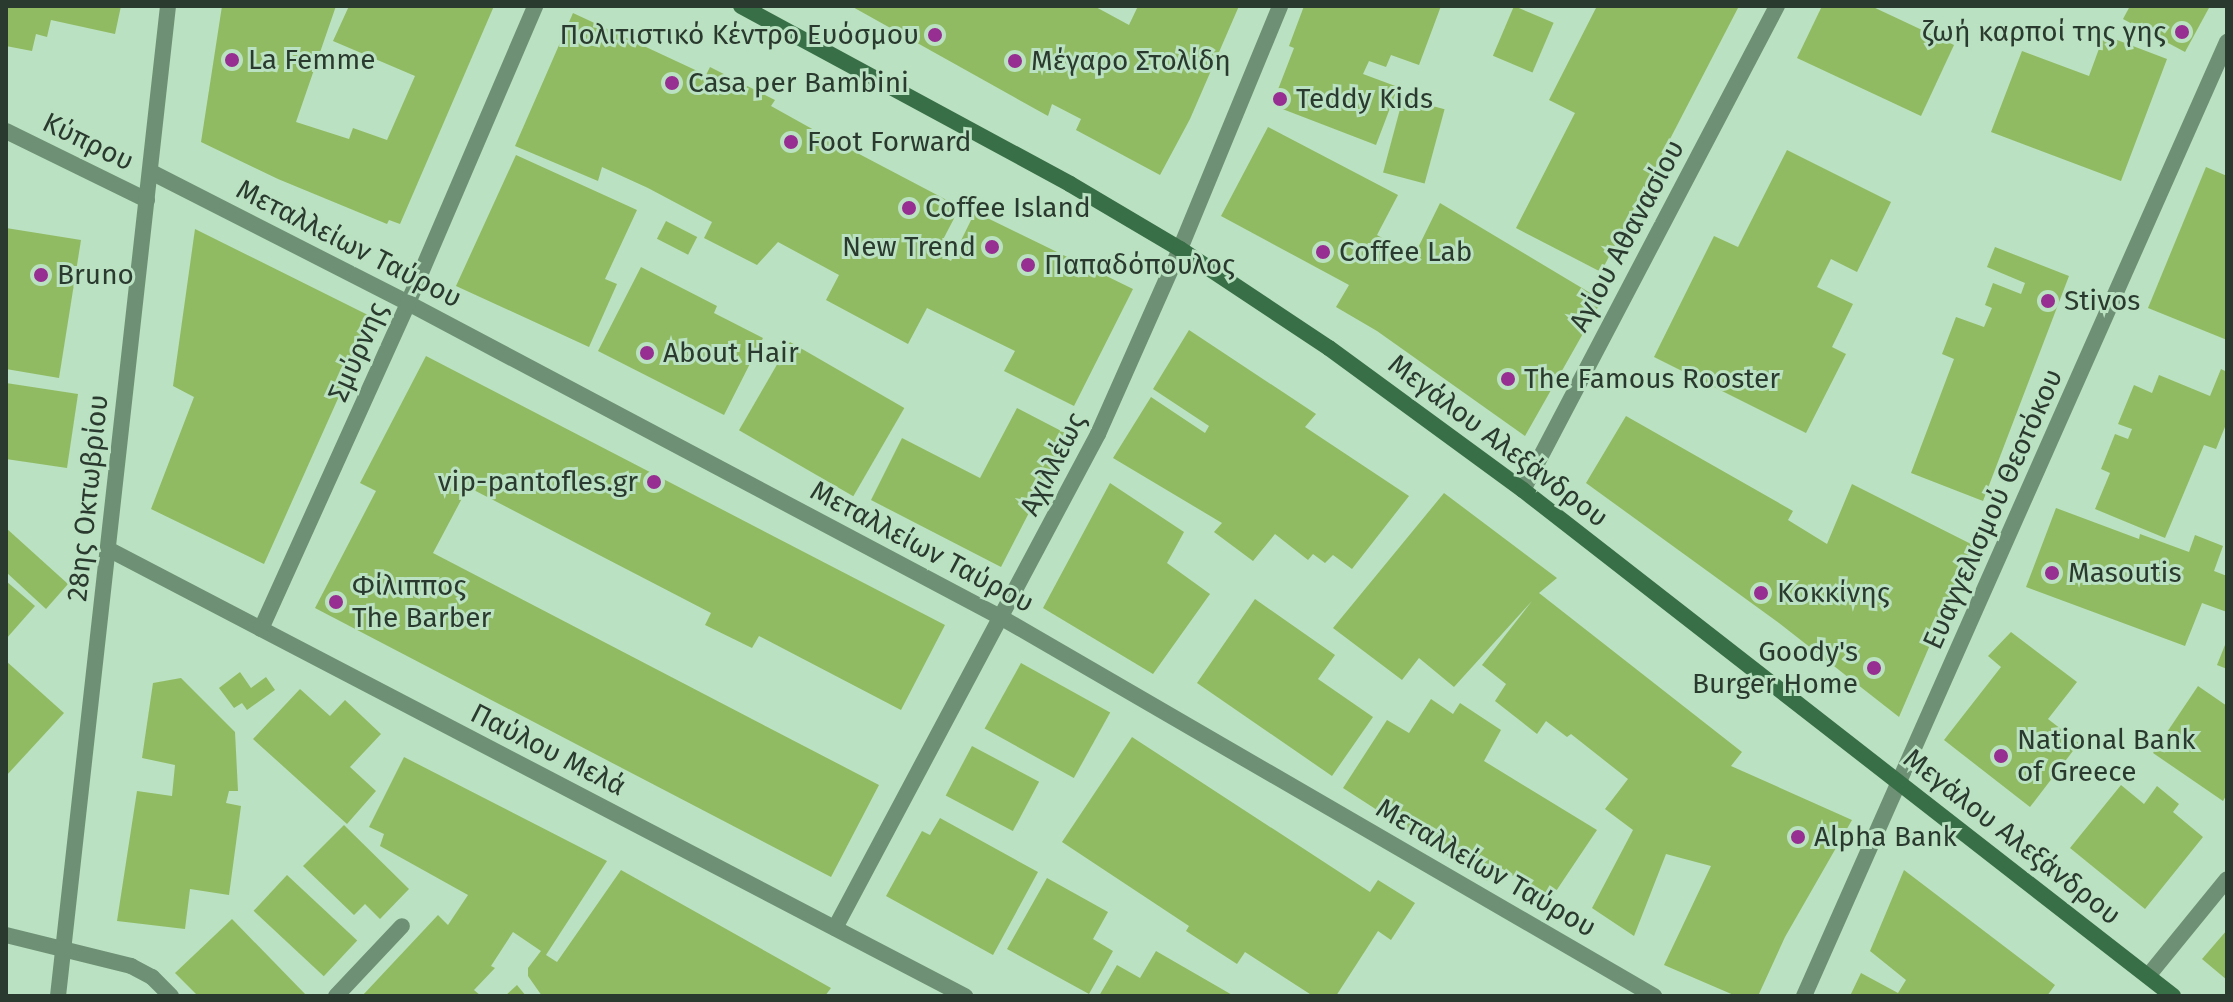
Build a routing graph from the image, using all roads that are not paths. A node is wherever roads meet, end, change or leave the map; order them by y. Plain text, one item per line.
1 (168, 6) edge
2 (535, 6) edge
3 (741, 6) edge
4 (1280, 6) edge
5 (1777, 6) edge
6 (2227, 42) edge
7 (6, 131) edge
8 (151, 172) junction
9 (147, 200) junction
10 (1180, 249) junction
11 (408, 303) junction
12 (1523, 490) junction
13 (108, 549) junction
14 (1002, 618) junction
15 (261, 629) junction
16 (1900, 783) junction
17 (2227, 879) edge
18 (402, 926) dead end
19 (835, 928) junction
20 (6, 935) edge
21 (64, 949) junction
22 (2148, 976) junction
23 (58, 996) edge
24 (171, 996) edge
25 (336, 996) edge
26 (965, 996) edge
27 (1654, 996) edge
28 (1804, 996) edge
29 (2173, 996) edge

1 - 8 street, 28ης Οκτωβρίου
2 - 11 street, Σμύρνης
3 - 10 main road, Μεγάλου Αλεξάνδρου
4 - 10 street, Αχιλλέως
5 - 12 street, Αγίου Αθανασίου
6 - 16 street, Ευαγγελισμού Θεοτόκου
7 - 9 street, Κύπρου
8 - 9 street, 28ης Οκτωβρίου
8 - 11 street, Μεταλλείων Ταύρου
9 - 13 street, 28ης Οκτωβρίου
10 - 12 main road, Μεγάλου Αλεξάνδρου
10 - 14 street, Αχιλλέως
11 - 14 street, Μεταλλείων Ταύρου
11 - 15 street, Σμύρνης
12 - 16 main road, Μεγάλου Αλεξάνδρου
13 - 15 street, Παύλου Μελά
13 - 21 street, 28ης Οκτωβρίου
14 - 19 street, Αχιλλέως
14 - 27 street, Μεταλλείων Ταύρου
15 - 19 street, Παύλου Μελά
16 - 22 main road, Μεγάλου Αλεξάνδρου
16 - 28 street, Ευαγγελισμού Θεοτόκου
17 - 22 street
18 - 25 street
19 - 26 street, Παύλου Μελά
20 - 21 street
21 - 23 street, 28ης Οκτωβρίου
21 - 24 street
22 - 29 main road, Μεγάλου Αλεξάνδρου

